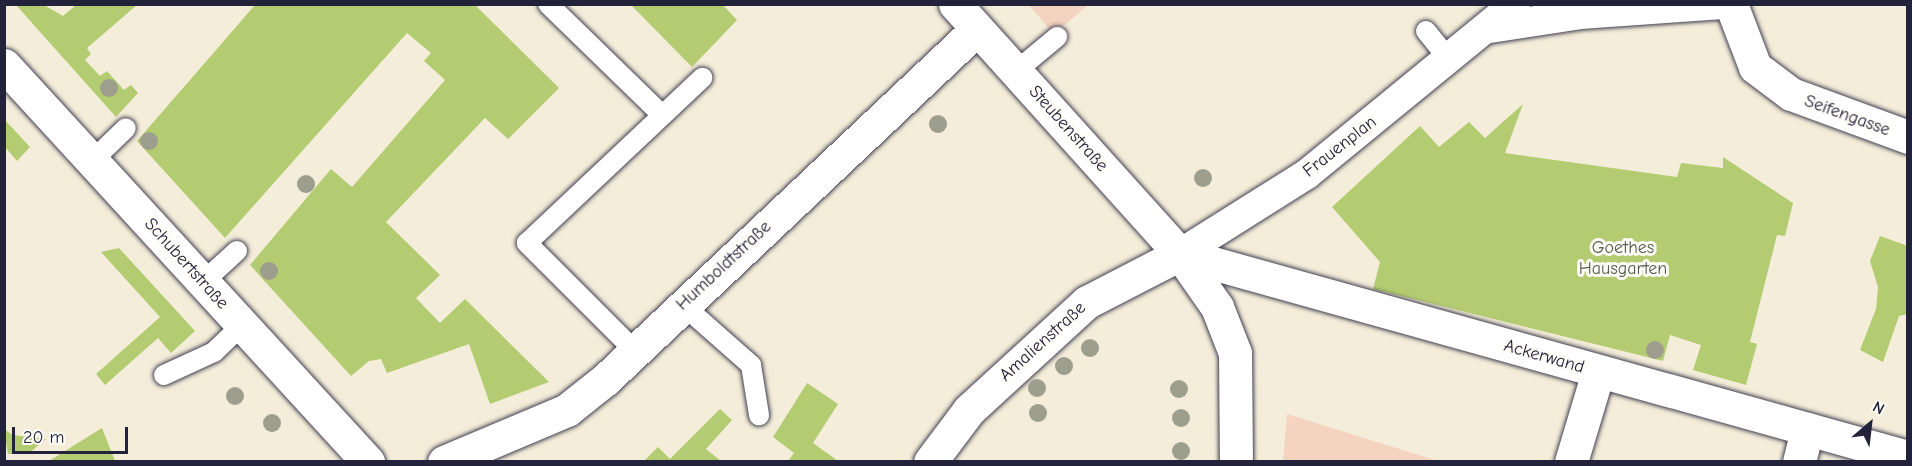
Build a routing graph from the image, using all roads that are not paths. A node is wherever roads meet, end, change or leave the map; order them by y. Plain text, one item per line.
1 (548, 4) edge
2 (954, 4) edge
3 (1515, 4) edge
4 (1723, 4) edge
5 (1731, 4) edge
6 (1490, 28) junction
7 (977, 29) junction
8 (1426, 31) dead end
9 (1057, 37) dead end
10 (1449, 58) junction
11 (4, 66) edge
12 (1015, 72) junction
13 (702, 78) dead end
14 (662, 115) junction
15 (126, 128) dead end
16 (1908, 137) edge
17 (92, 161) junction
18 (237, 251) dead end
19 (1180, 254) junction
20 (203, 282) junction
21 (683, 305) junction
22 (242, 325) junction
23 (635, 351) junction
24 (1598, 372) junction
25 (164, 375) dead end
26 (759, 415) dead end
27 (1807, 429) junction
28 (1908, 457) edge
29 (368, 462) edge
30 (444, 462) edge
31 (930, 462) edge
32 (1236, 462) edge
33 (1571, 462) edge
34 (1799, 462) edge

1 - 14 lane
2 - 7 street, Steubenstraße
3 - 6 street, Frauenplan
4 - 6 street, Frauenplan
5 - 16 street, Seifengasse
6 - 10 street, Frauenplan
7 - 12 street, Steubenstraße
7 - 21 street, Humboldtstraße
8 - 10 lane
9 - 12 lane
10 - 19 street, Frauenplan
11 - 17 street, Schubertstraße
12 - 19 street, Steubenstraße
13 - 14 lane
14 - 23 lane
15 - 17 lane
17 - 20 street, Schubertstraße
18 - 20 lane
19 - 24 street, Ackerwand
19 - 31 street, Amalienstraße
19 - 32 street, Steubenstraße
20 - 22 street, Schubertstraße
21 - 23 street, Humboldtstraße
21 - 26 lane
22 - 25 lane
22 - 29 street, Schubertstraße
23 - 30 street, Humboldtstraße
24 - 27 street, Ackerwand
24 - 33 street
27 - 28 street, Ackerwand
27 - 34 street

